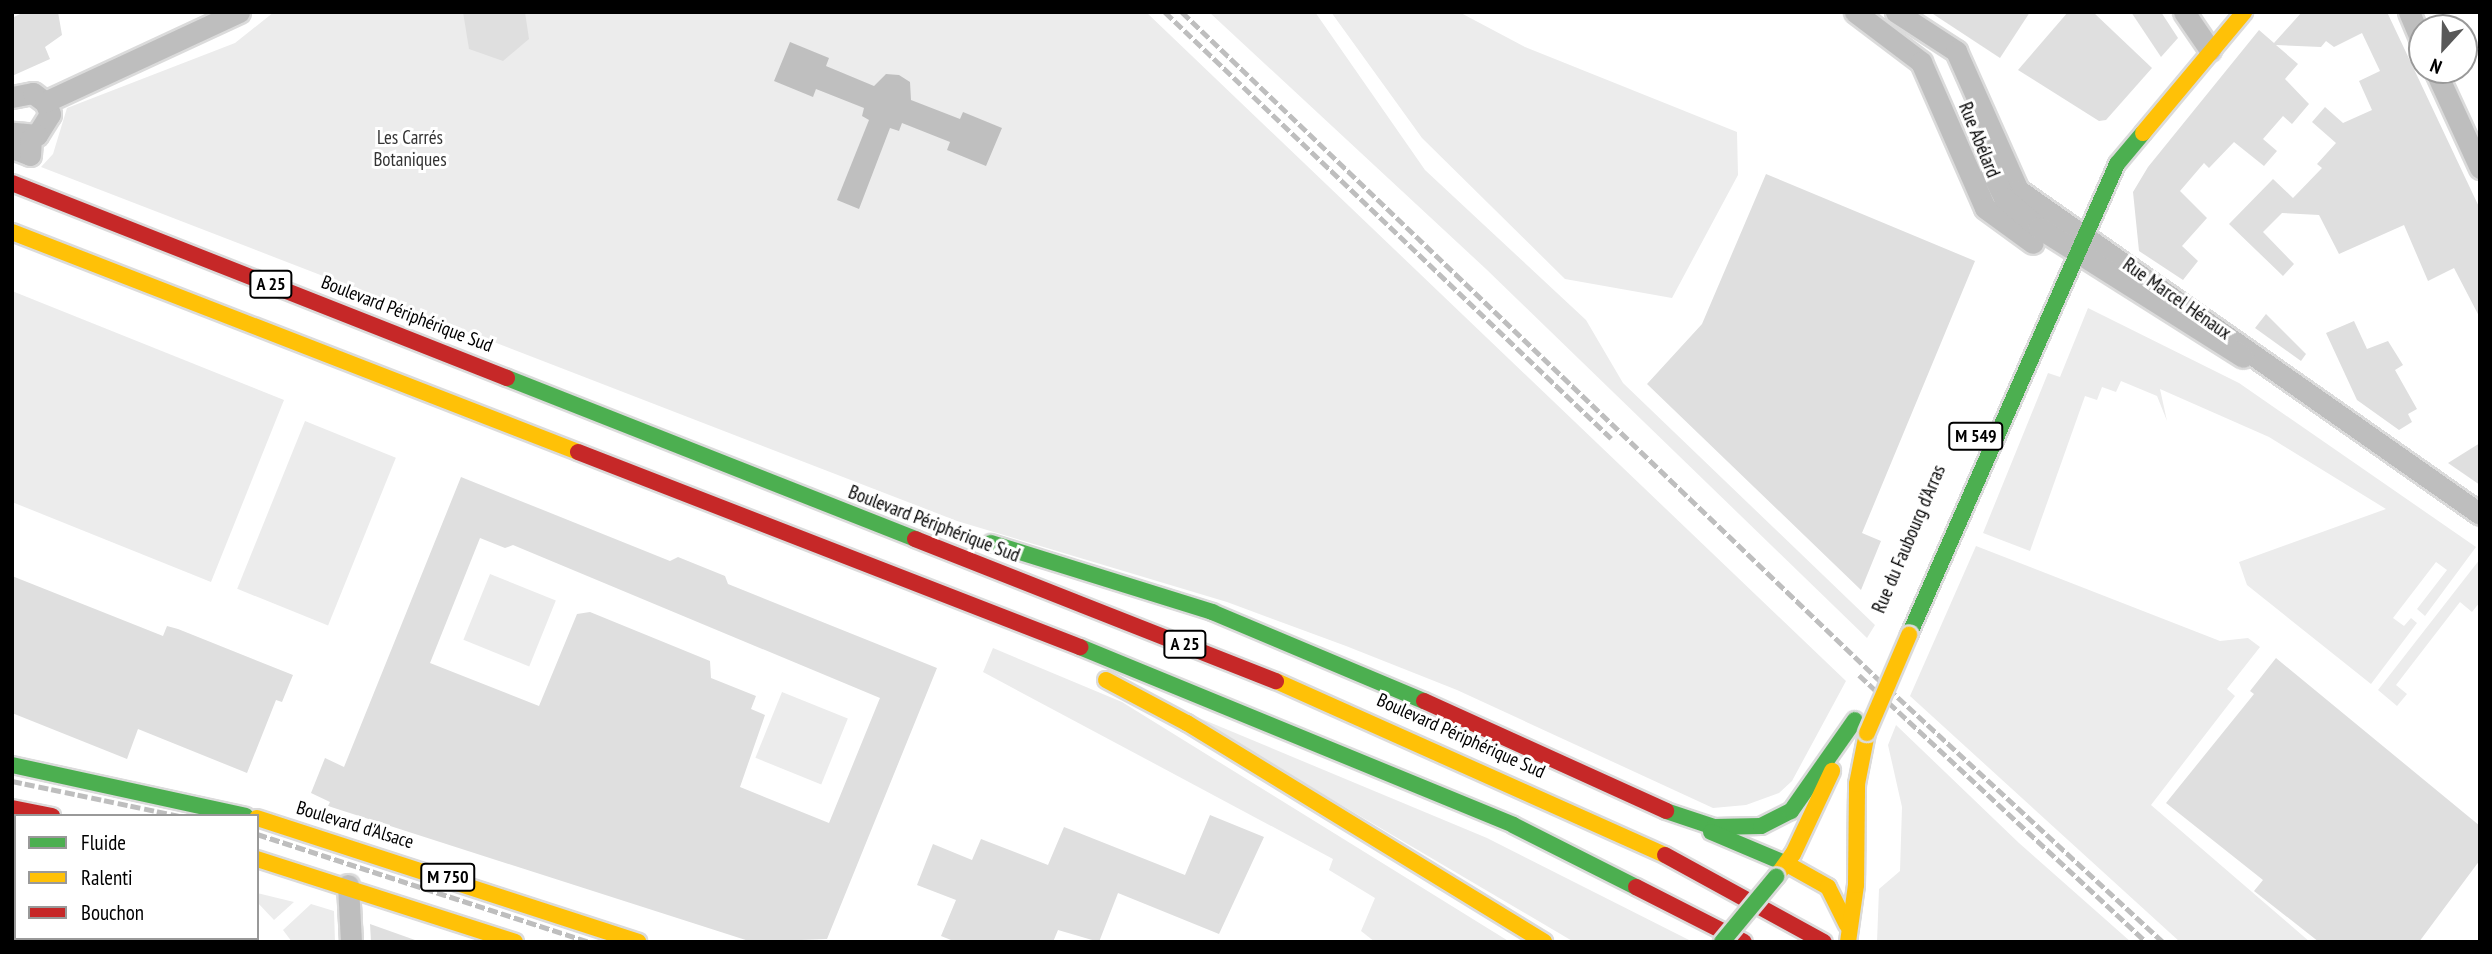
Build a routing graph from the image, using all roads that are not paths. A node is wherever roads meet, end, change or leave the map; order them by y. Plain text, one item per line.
1 (239, 12) edge
2 (1856, 12) edge
3 (1896, 12) edge
4 (2184, 12) edge
5 (2221, 12) edge
6 (2244, 12) edge
7 (2205, 44) junction
8 (2441, 84) edge
9 (12, 97) edge
10 (45, 102) junction
11 (22, 135) edge
12 (12, 148) edge
13 (2100, 156) dead end
14 (2480, 168) edge
15 (12, 183) edge
16 (2076, 201) dead end
17 (12, 232) edge
18 (2059, 239) junction
19 (2033, 243) dead end
20 (2082, 245) junction
21 (529, 384) junction
22 (509, 426) junction
23 (755, 456) dead end
24 (604, 482) dead end
25 (1951, 493) dead end
26 (2480, 514) edge
27 (979, 539) dead end
28 (1901, 633) junction
29 (1092, 674) dead end
30 (1855, 720) junction
31 (12, 765) edge
32 (12, 808) edge
33 (42, 814) edge
34 (237, 814) edge
35 (259, 819) edge
36 (1685, 820) junction
37 (259, 860) edge
38 (1787, 864) junction
39 (1441, 881) junction
40 (348, 885) junction
41 (1848, 933) edge
42 (351, 942) edge
43 (515, 942) edge
44 (638, 942) edge
45 (1530, 942) edge
46 (1544, 942) edge
47 (1722, 942) edge
48 (1744, 942) edge
49 (1824, 942) edge

1 - 10 street
2 - 19 street
3 - 18 street, Rue Abélard
4 - 7 street
5 - 7 main road, Rue du Faubourg d'Arras / M 549
6 - 7 main road, Rue du Faubourg d'Arras / M 549
7 - 13 main road, Rue du Faubourg d'Arras / M 549
7 - 20 main road, Rue du Faubourg d'Arras / M 549
8 - 14 street
9 - 10 street
10 - 11 street
11 - 12 street
15 - 21 main road, Boulevard Périphérique Sud / A 25
16 - 18 main road
17 - 22 main road, A 25
18 - 20 street, Rue Marcel Hénaux
20 - 26 street, Rue Marcel Hénaux
20 - 28 main road, Rue du Faubourg d'Arras / M 549
21 - 23 main road
21 - 49 main road, Boulevard Périphérique Sud / A 25
22 - 24 main road
22 - 48 main road, A 25
25 - 28 main road, Rue du Faubourg d'Arras / M 549
27 - 36 main road
28 - 30 main road, Rue du Faubourg d'Arras / M 549
28 - 41 main road, Rue du Faubourg d'Arras / M 549, bridge
29 - 39 main road
30 - 36 main road
30 - 38 main road, Rue du Faubourg d'Arras / M 549
31 - 34 main road
32 - 33 main road
35 - 44 main road, Boulevard d'Alsace / M 750
36 - 38 main road
37 - 40 main road, M 750
38 - 41 main road
38 - 47 main road, Rue du Faubourg d'Arras / M 549, bridge
39 - 45 main road
39 - 46 main road
40 - 42 street
40 - 43 main road, M 750

